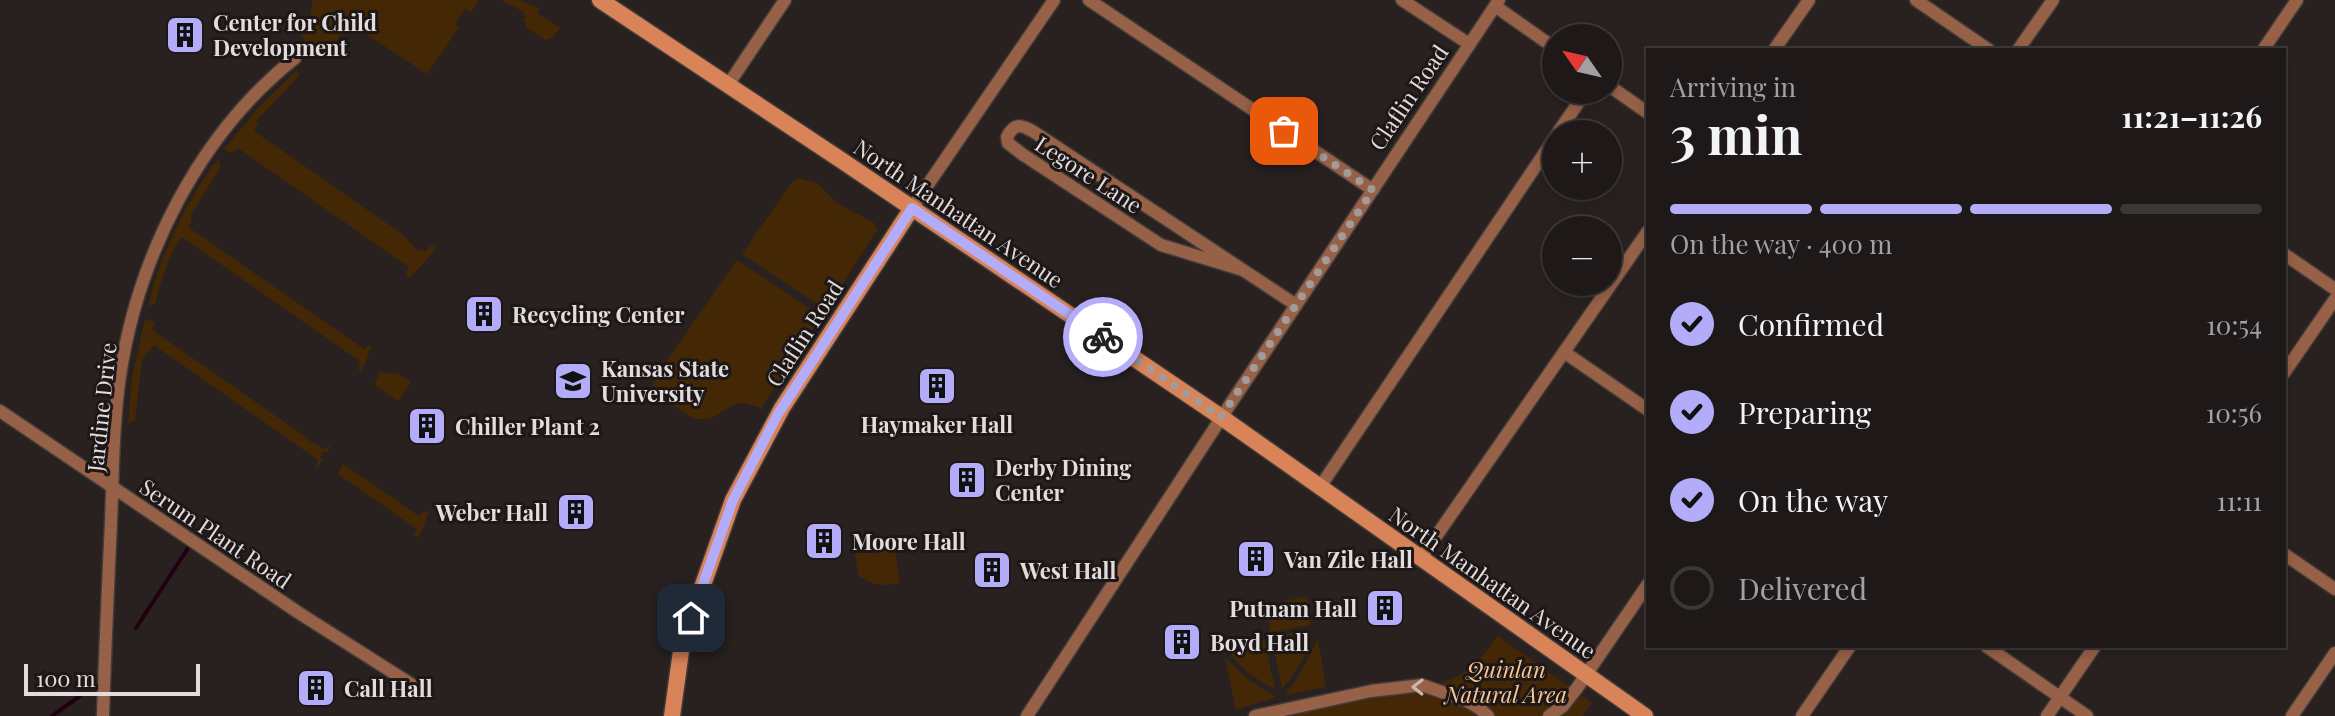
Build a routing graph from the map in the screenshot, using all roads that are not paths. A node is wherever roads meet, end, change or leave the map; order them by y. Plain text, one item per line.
1 (600, 0) edge
2 (785, 0) edge
3 (1054, 0) edge
4 (1089, 0) edge
5 (1402, 0) edge
6 (1809, 0) edge
7 (1916, 0) edge
8 (2053, 0) edge
9 (2297, 0) edge
10 (1497, 3) edge
11 (1542, 38) edge
12 (1469, 44) junction
13 (1775, 48) edge
14 (1986, 48) edge
15 (2019, 48) edge
16 (2264, 48) edge
17 (295, 58) dead end
18 (728, 85) junction
19 (1622, 95) edge
20 (1646, 112) edge
21 (1542, 157) edge
22 (1373, 190) junction
23 (912, 208) junction
24 (1646, 234) edge
25 (2286, 255) edge
26 (1243, 270) junction
27 (2335, 289) edge
28 (2335, 299) edge
29 (1296, 305) junction
30 (1564, 352) junction
31 (2286, 370) edge
32 (1646, 409) edge
33 (0, 411) edge
34 (1221, 417) junction
35 (112, 486) junction
36 (1320, 487) junction
37 (2286, 555) edge
38 (1421, 558) junction
39 (1646, 587) edge
40 (2335, 589) edge
41 (1849, 648) edge
42 (1989, 648) edge
43 (2094, 648) edge
44 (2335, 653) edge
45 (1585, 674) junction
46 (411, 684) dead end
47 (2060, 697) junction
48 (103, 716) edge
49 (672, 716) edge
50 (1027, 716) edge
51 (1255, 716) edge
52 (1488, 716) edge
53 (1549, 716) edge
54 (1645, 716) edge
55 (1802, 716) edge
56 (2047, 716) edge
57 (2087, 716) edge
58 (2292, 716) edge

1 - 18 street, North Manhattan Avenue
2 - 18 street
3 - 23 street
4 - 22 street
5 - 12 street
6 - 13 street
7 - 14 street
8 - 15 street
9 - 16 street
10 - 11 street
10 - 12 street, Claflin Road
12 - 22 street, Claflin Road
17 - 35 street, Jardine Drive
18 - 23 street, North Manhattan Avenue
19 - 20 street
21 - 36 street
22 - 29 street, Claflin Road
23 - 34 street, North Manhattan Avenue
23 - 49 street, Claflin Road
24 - 30 street
25 - 27 street
26 - 26 street, Legore Lane
26 - 29 street, Legore Lane
28 - 31 street
29 - 34 street, Claflin Road
30 - 32 street
30 - 38 street
33 - 35 street, Serum Plant Road
34 - 36 street, North Manhattan Avenue
34 - 50 street, Claflin Road
35 - 46 street, Serum Plant Road
35 - 48 street, Jardine Drive
36 - 38 street, North Manhattan Avenue
37 - 40 street
38 - 45 street, North Manhattan Avenue
39 - 45 street
41 - 55 street
42 - 47 street
43 - 47 street
44 - 58 street
45 - 53 street
45 - 54 street, North Manhattan Avenue
47 - 56 street
47 - 57 street
52 -> 51 street

